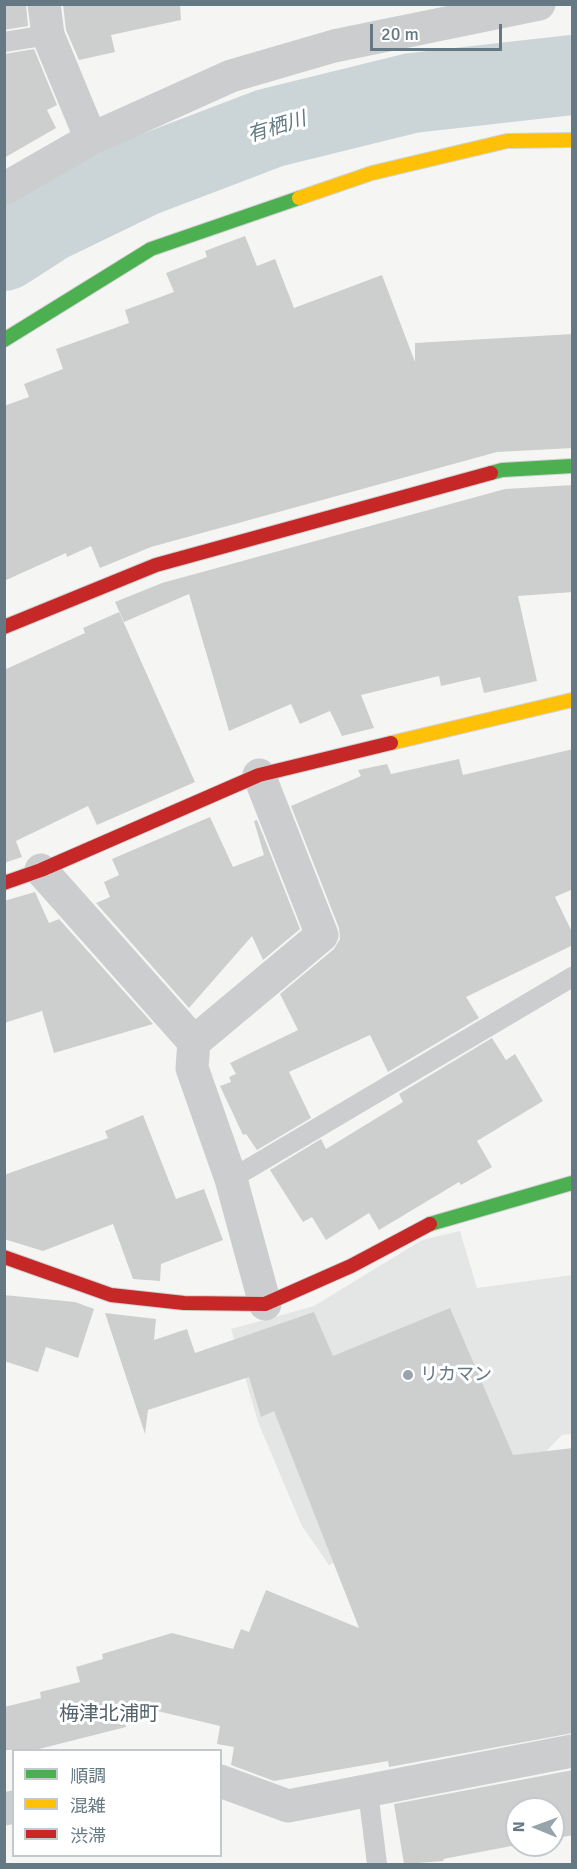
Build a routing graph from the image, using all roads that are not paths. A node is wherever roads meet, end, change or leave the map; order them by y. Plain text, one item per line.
1 (539, 4) edge
2 (46, 20) edge
3 (4, 42) edge
4 (91, 140) junction
5 (573, 140) edge
6 (4, 189) edge
7 (4, 340) edge
8 (573, 466) edge
9 (4, 627) edge
10 (573, 700) edge
11 (259, 775) junction
12 (41, 870) junction
13 (4, 883) edge
14 (573, 977) edge
15 (194, 1042) junction
16 (231, 1179) junction
17 (573, 1183) edge
18 (4, 1257) edge
19 (265, 1304) junction
20 (573, 1751) edge
21 (222, 1782) edge
22 (368, 1792) junction
23 (376, 1864) edge

1 - 4 street
2 - 3 lane
2 - 4 street
4 - 6 street
5 - 7 street
8 - 9 street
10 - 11 street
11 - 12 street
11 - 15 street
12 - 13 street
12 - 15 street
14 - 16 lane
15 - 16 street
16 - 19 street
17 - 19 street
18 - 19 street
20 - 22 street
21 - 22 street
22 - 23 lane

